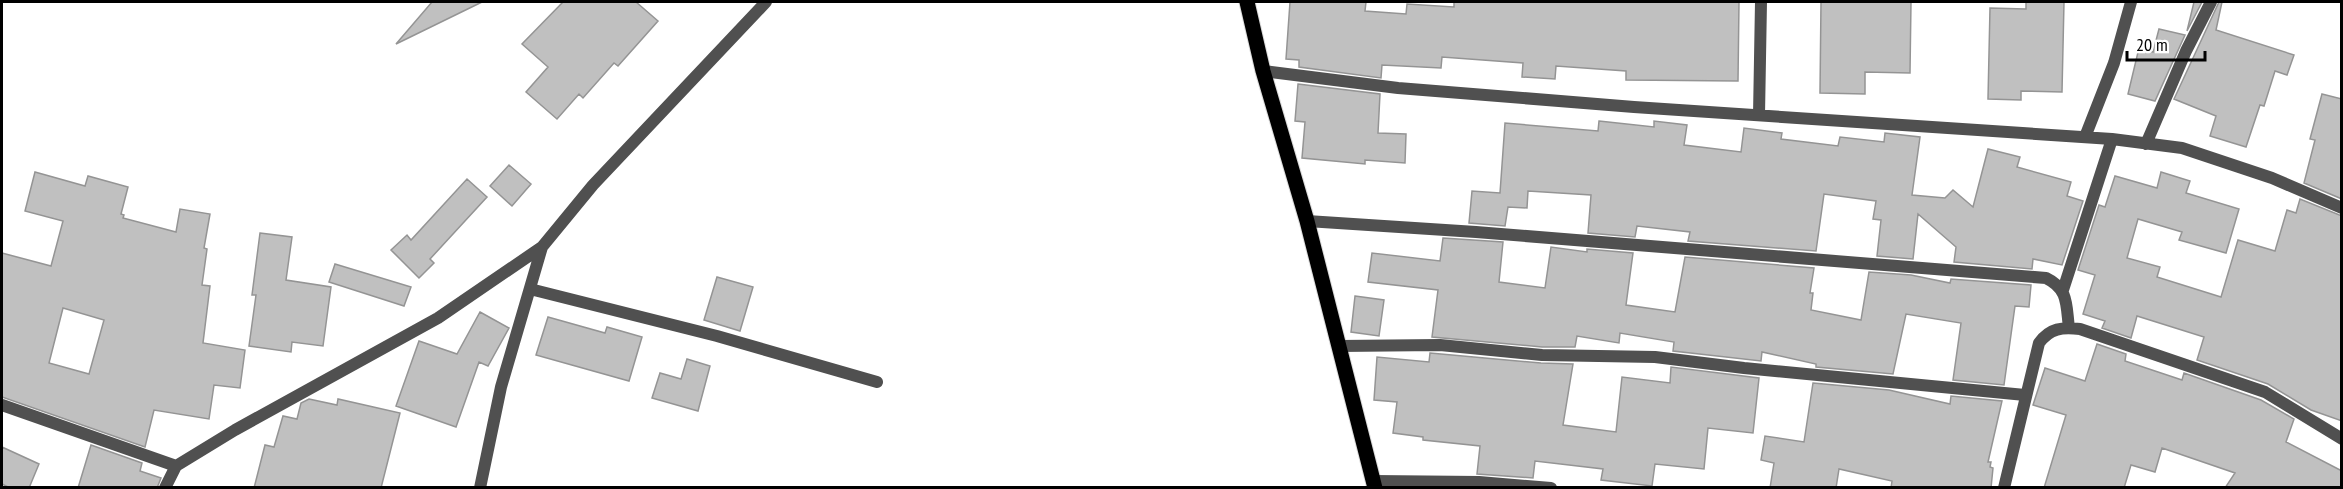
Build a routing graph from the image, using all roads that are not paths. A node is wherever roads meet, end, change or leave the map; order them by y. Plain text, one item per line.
1 (766, 2) edge
2 (1247, 2) edge
3 (1761, 2) edge
4 (2131, 2) edge
5 (2211, 2) edge
6 (1263, 71) junction
7 (1759, 115) junction
8 (2085, 137) junction
9 (2112, 139) junction
10 (2146, 144) junction
11 (2342, 208) edge
12 (1307, 221) junction
13 (542, 247) junction
14 (530, 289) junction
15 (2063, 290) junction
16 (2069, 328) junction
17 (1339, 346) junction
18 (877, 382) dead end
19 (2025, 395) junction
20 (2, 405) edge
21 (2342, 439) edge
22 (176, 466) junction
23 (1374, 484) edge
24 (165, 488) edge
25 (480, 488) edge
26 (1551, 488) edge
27 (2004, 488) edge

1 - 13 street
2 - 6 main road
3 - 7 street
4 - 8 street
5 - 10 street
6 - 7 street
6 - 12 main road
7 - 8 street
8 - 9 street
9 - 10 street
9 - 15 street
10 - 11 street
12 - 15 street
12 - 17 main road
13 - 14 street
13 - 22 street
14 - 18 street
14 - 25 street
15 - 16 street
16 - 19 street
16 - 21 street
17 - 19 street
17 - 23 main road
19 - 27 street
20 - 22 street
22 - 24 street
23 - 26 street

